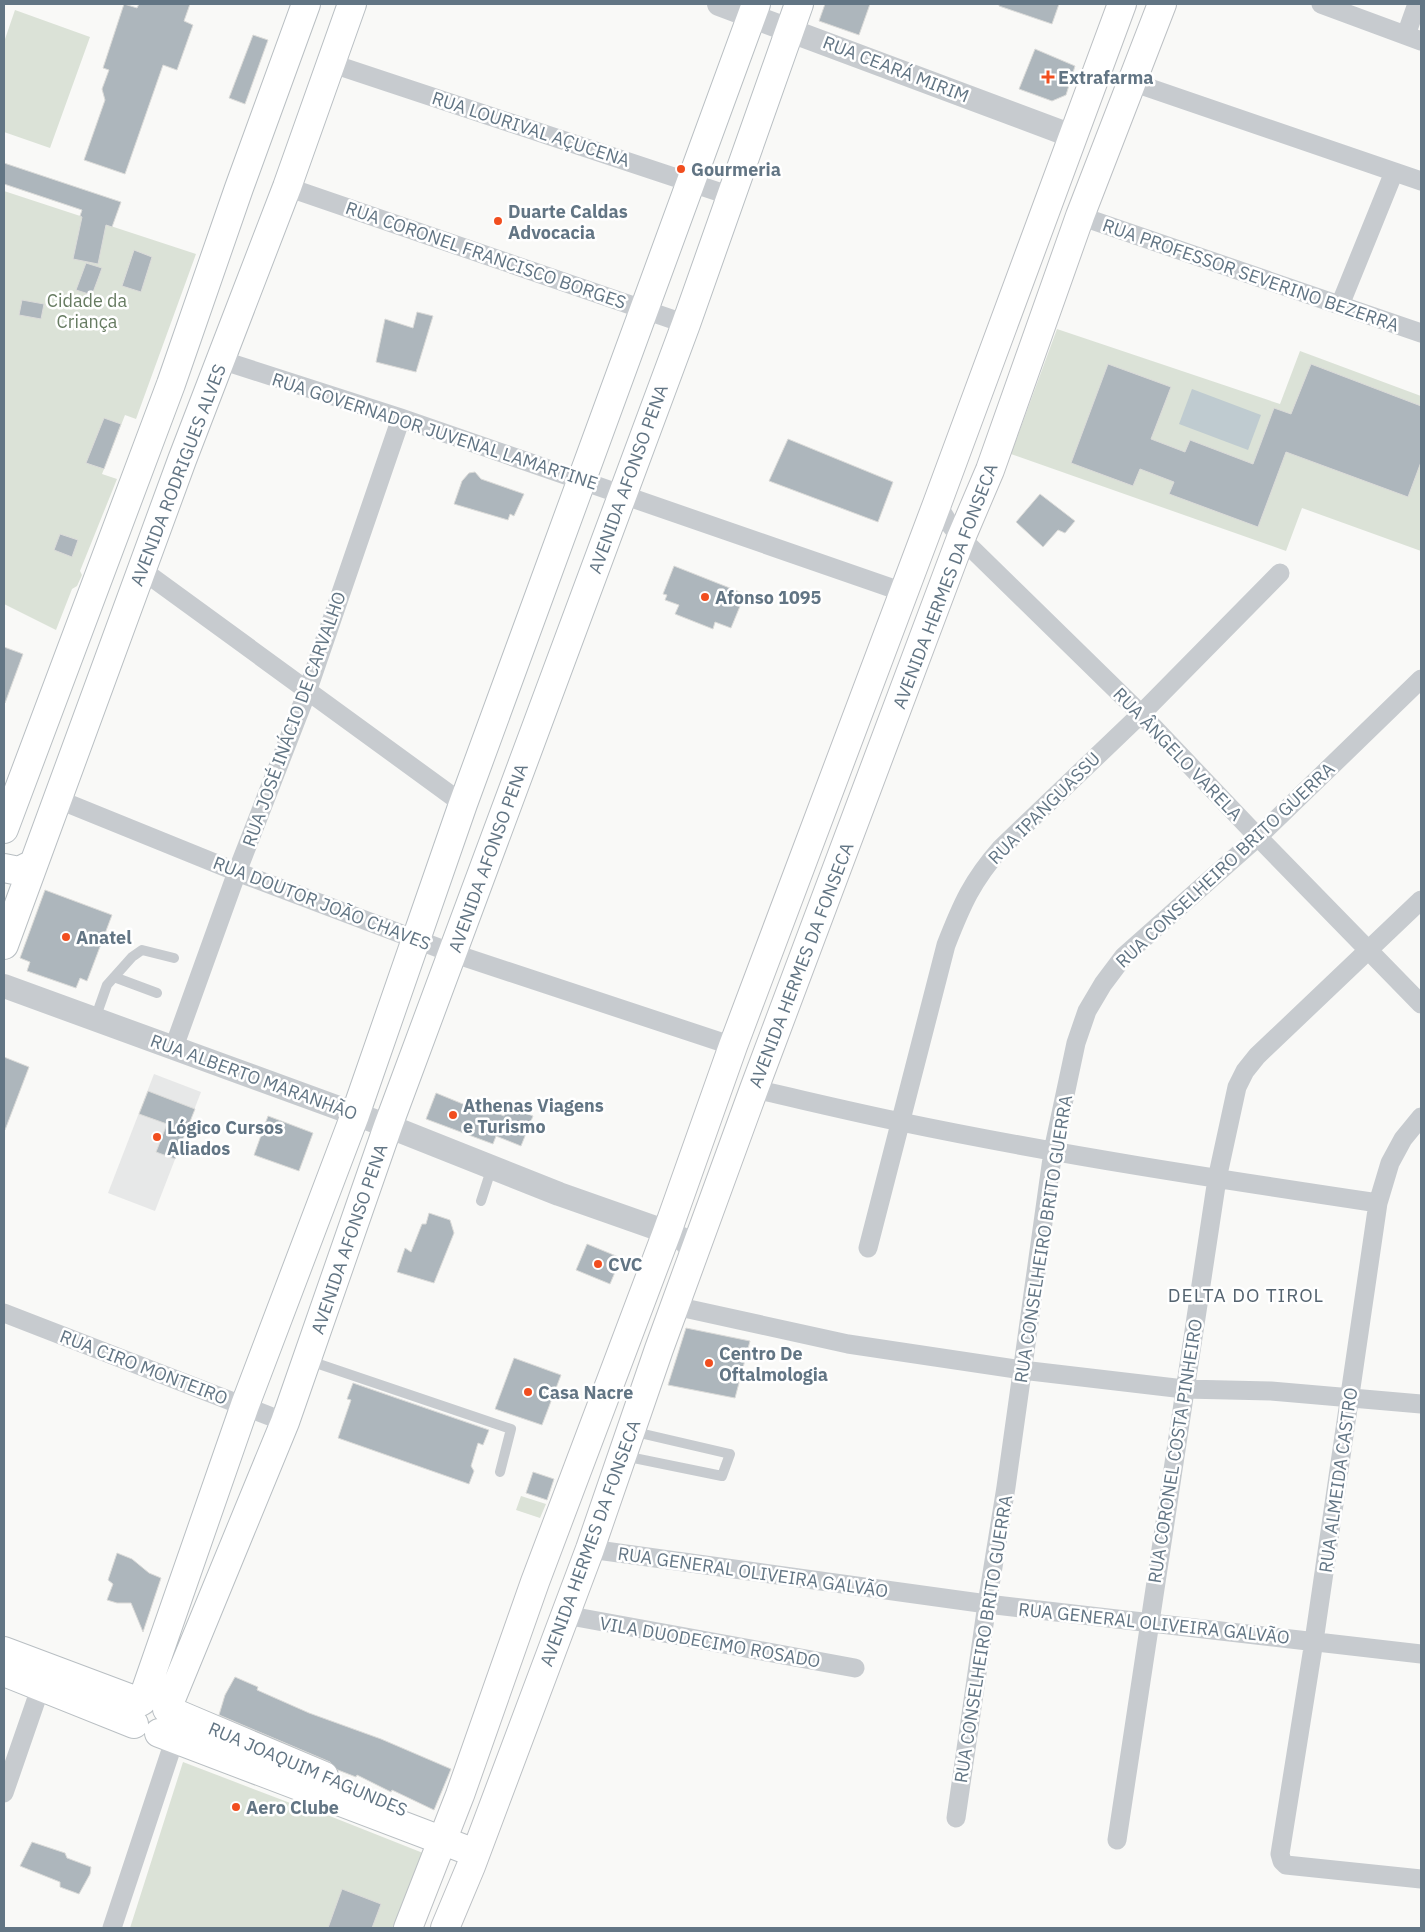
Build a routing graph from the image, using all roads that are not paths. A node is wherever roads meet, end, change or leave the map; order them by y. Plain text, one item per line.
1 (306, 4) edge
2 (352, 4) edge
3 (719, 4) edge
4 (799, 4) edge
5 (1122, 4) edge
6 (1162, 4) edge
7 (1321, 4) edge
8 (1417, 4) edge
9 (754, 10) edge
10 (790, 30) junction
11 (1413, 38) edge
12 (285, 62) junction
13 (327, 70) junction
14 (1132, 82) junction
15 (1072, 136) junction
16 (1394, 172) junction
17 (690, 182) junction
18 (1421, 182) edge
19 (287, 187) junction
20 (732, 196) junction
21 (1080, 216) junction
22 (1340, 306) junction
23 (645, 309) junction
24 (686, 324) junction
25 (1421, 333) edge
26 (221, 360) junction
27 (171, 384) junction
28 (207, 395) junction
29 (400, 418) junction
30 (583, 480) junction
31 (623, 494) junction
32 (937, 504) junction
33 (962, 538) junction
34 (142, 570) junction
35 (1280, 573) dead end
36 (94, 589) junction
37 (903, 592) junction
38 (129, 606) junction
39 (1421, 679) edge
40 (307, 692) junction
41 (1141, 714) junction
42 (15, 790) edge
43 (59, 793) junction
44 (463, 804) junction
45 (4, 829) edge
46 (1258, 837) junction
47 (33, 864) junction
48 (4, 868) edge
49 (237, 872) junction
50 (1421, 900) edge
51 (416, 939) junction
52 (4, 945) edge
53 (1368, 950) junction
54 (452, 953) junction
55 (174, 958) dead end
56 (114, 977) junction
57 (4, 986) edge
58 (157, 993) dead end
59 (1421, 1004) edge
60 (95, 1019) junction
61 (733, 1046) junction
62 (174, 1047) junction
63 (754, 1089) junction
64 (355, 1114) junction
65 (1421, 1117) edge
66 (900, 1122) junction
67 (388, 1126) junction
68 (1054, 1151) junction
69 (492, 1167) junction
70 (1217, 1179) junction
71 (481, 1201) dead end
72 (1378, 1203) junction
73 (667, 1232) junction
74 (868, 1248) dead end
75 (695, 1252) junction
76 (674, 1306) junction
77 (4, 1312) edge
78 (306, 1359) junction
79 (1022, 1370) junction
80 (1184, 1389) junction
81 (1350, 1398) junction
82 (1421, 1404) edge
83 (245, 1405) junction
84 (285, 1422) junction
85 (625, 1444) junction
86 (500, 1472) dead end
87 (590, 1549) junction
88 (987, 1604) junction
89 (564, 1615) junction
90 (1149, 1623) junction
91 (1314, 1641) junction
92 (4, 1651) edge
93 (1421, 1654) edge
94 (855, 1668) dead end
95 (4, 1672) edge
96 (41, 1686) junction
97 (155, 1717) junction
98 (4, 1793) edge
99 (956, 1818) dead end
100 (445, 1834) junction
101 (1117, 1840) dead end
102 (475, 1853) junction
103 (1421, 1879) edge
104 (412, 1918) edge
105 (446, 1924) edge
106 (112, 1928) edge

1 - 12 main road
2 - 13 main road, AVENIDA RODRIGUES ALVES
3 - 9 street, RUA CEARÁ MIRIM
4 - 10 main road, AVENIDA AFONSO PENA
5 - 15 main road, AVENIDA HERMES DA FONSECA
6 - 14 main road, AVENIDA HERMES DA FONSECA
7 - 11 street
8 - 11 street
9 - 10 street, RUA CEARÁ MIRIM
9 - 17 main road, AVENIDA AFONSO PENA
10 - 15 street, RUA CEARÁ MIRIM
10 - 20 main road, AVENIDA AFONSO PENA
12 - 13 main road
12 - 27 main road
13 - 17 street, RUA LOURIVAL AÇUCENA
13 - 19 main road, AVENIDA RODRIGUES ALVES
14 - 16 street
14 - 21 main road, AVENIDA HERMES DA FONSECA
15 - 32 main road, AVENIDA HERMES DA FONSECA
16 - 18 street
16 - 22 street
17 - 20 street, RUA LOURIVAL AÇUCENA
17 - 23 main road, AVENIDA AFONSO PENA
19 - 23 street, RUA CORONEL FRANCISCO BORGES
19 - 26 main road, AVENIDA RODRIGUES ALVES
20 - 24 main road, AVENIDA AFONSO PENA
21 - 22 street, RUA PROFESSOR SEVERINO BEZERRA
21 - 33 main road, AVENIDA HERMES DA FONSECA
22 - 25 street, RUA PROFESSOR SEVERINO BEZERRA
23 - 24 street, RUA CORONEL FRANCISCO BORGES
23 - 30 main road, AVENIDA AFONSO PENA
24 - 31 main road, AVENIDA AFONSO PENA
26 - 28 main road, AVENIDA RODRIGUES ALVES
26 - 29 street, RUA GOVERNADOR JUVENAL LAMARTINE
27 - 28 main road
27 - 36 main road
28 - 34 main road, AVENIDA RODRIGUES ALVES
29 - 30 street, RUA GOVERNADOR JUVENAL LAMARTINE
29 - 40 street, RUA JOSÉ INÁCIO DE CARVALHO
30 - 31 street, RUA GOVERNADOR JUVENAL LAMARTINE
30 - 44 main road, AVENIDA AFONSO PENA
31 - 37 street, RUA GOVERNADOR JUVENAL LAMARTINE
31 - 54 main road, AVENIDA AFONSO PENA
32 - 33 street, RUA ÂNGELO VARELA
32 - 37 main road, AVENIDA HERMES DA FONSECA
33 - 41 street, RUA ÂNGELO VARELA
33 - 63 main road, AVENIDA HERMES DA FONSECA
34 - 38 main road, AVENIDA RODRIGUES ALVES
34 - 40 street
35 - 41 street, RUA IPANGUASSU
36 - 38 main road
36 - 42 main road
37 - 61 main road, AVENIDA HERMES DA FONSECA
38 - 43 main road, AVENIDA RODRIGUES ALVES
39 - 46 street, RUA CONSELHEIRO BRITO GUERRA
40 - 44 street
40 - 49 street, RUA JOSÉ INÁCIO DE CARVALHO
41 - 46 street, RUA ÂNGELO VARELA
41 - 66 street, RUA IPANGUASSU
42 - 43 main road
42 - 45 main road
43 - 47 main road, AVENIDA RODRIGUES ALVES
43 - 49 street, RUA DOUTOR JOÃO CHAVES
44 - 51 main road, AVENIDA AFONSO PENA
46 - 53 street, RUA ÂNGELO VARELA
46 - 68 street, RUA CONSELHEIRO BRITO GUERRA
47 - 48 main road
47 - 52 main road, AVENIDA RODRIGUES ALVES
49 - 51 street, RUA DOUTOR JOÃO CHAVES
49 - 62 street, RUA JOSÉ INÁCIO DE CARVALHO
50 - 53 street, RUA CORONEL COSTA PINHEIRO
51 - 54 street, RUA DOUTOR JOÃO CHAVES
51 - 64 main road, AVENIDA AFONSO PENA
53 - 59 street, RUA ÂNGELO VARELA
53 - 70 street, RUA CORONEL COSTA PINHEIRO
54 - 61 street, RUA DOUTOR JOÃO CHAVES
54 - 67 main road, AVENIDA AFONSO PENA
55 - 56 lane
56 - 58 lane
56 - 60 lane
57 - 60 street, RUA ALBERTO MARANHÃO
60 - 62 street, RUA ALBERTO MARANHÃO
61 - 73 main road, AVENIDA HERMES DA FONSECA
62 - 64 street, RUA ALBERTO MARANHÃO
63 - 66 street
63 - 75 main road, AVENIDA HERMES DA FONSECA
64 - 67 street, RUA ALBERTO MARANHÃO
64 - 83 main road, AVENIDA AFONSO PENA
65 - 72 street, RUA ALMEIDA CASTRO
66 - 68 street
66 - 74 street, RUA IPANGUASSU
67 - 69 street, RUA ALBERTO MARANHÃO
67 - 78 main road, AVENIDA AFONSO PENA
68 - 70 street
68 - 79 street, RUA CONSELHEIRO BRITO GUERRA
69 - 71 lane
69 - 73 street, RUA ALBERTO MARANHÃO
70 - 72 street
70 - 80 street, RUA CORONEL COSTA PINHEIRO
72 - 81 street, RUA ALMEIDA CASTRO
73 - 75 street, RUA ALBERTO MARANHÃO
73 - 100 main road, AVENIDA HERMES DA FONSECA
75 - 76 main road, AVENIDA HERMES DA FONSECA
76 - 79 street
76 - 85 main road, AVENIDA HERMES DA FONSECA
77 - 83 street, RUA CIRO MONTEIRO
78 - 84 main road, AVENIDA AFONSO PENA
78 - 86 lane
79 - 80 street
79 - 88 street, RUA CONSELHEIRO BRITO GUERRA
80 - 81 street
80 - 90 street, RUA CORONEL COSTA PINHEIRO
81 - 82 street
81 - 91 street, RUA ALMEIDA CASTRO
83 - 84 street, RUA CIRO MONTEIRO
83 - 97 main road, AVENIDA AFONSO PENA
84 - 97 main road, AVENIDA AFONSO PENA
85 - 85 lane
85 - 87 main road, AVENIDA HERMES DA FONSECA
87 - 88 street, RUA GENERAL OLIVEIRA GALVÃO
87 - 89 main road, AVENIDA HERMES DA FONSECA
88 - 90 street, RUA GENERAL OLIVEIRA GALVÃO
88 - 99 street, RUA CONSELHEIRO BRITO GUERRA
89 - 94 street, VILA DUODECIMO ROSADO
89 - 102 main road, AVENIDA HERMES DA FONSECA
90 - 91 street, RUA GENERAL OLIVEIRA GALVÃO
90 - 101 street, RUA CORONEL COSTA PINHEIRO
91 - 93 street, RUA GENERAL OLIVEIRA GALVÃO
91 - 103 street, RUA ALMEIDA CASTRO
92 - 97 main road, RUA JOAQUIM FAGUNDES
95 - 96 main road, RUA JOAQUIM FAGUNDES
96 - 97 main road, RUA JOAQUIM FAGUNDES
96 - 98 street
97 - 100 main road, RUA JOAQUIM FAGUNDES
97 - 106 street
100 - 102 main road, RUA JOAQUIM FAGUNDES
100 - 104 main road, AVENIDA HERMES DA FONSECA
102 - 105 main road, AVENIDA HERMES DA FONSECA
104 - 105 main road

